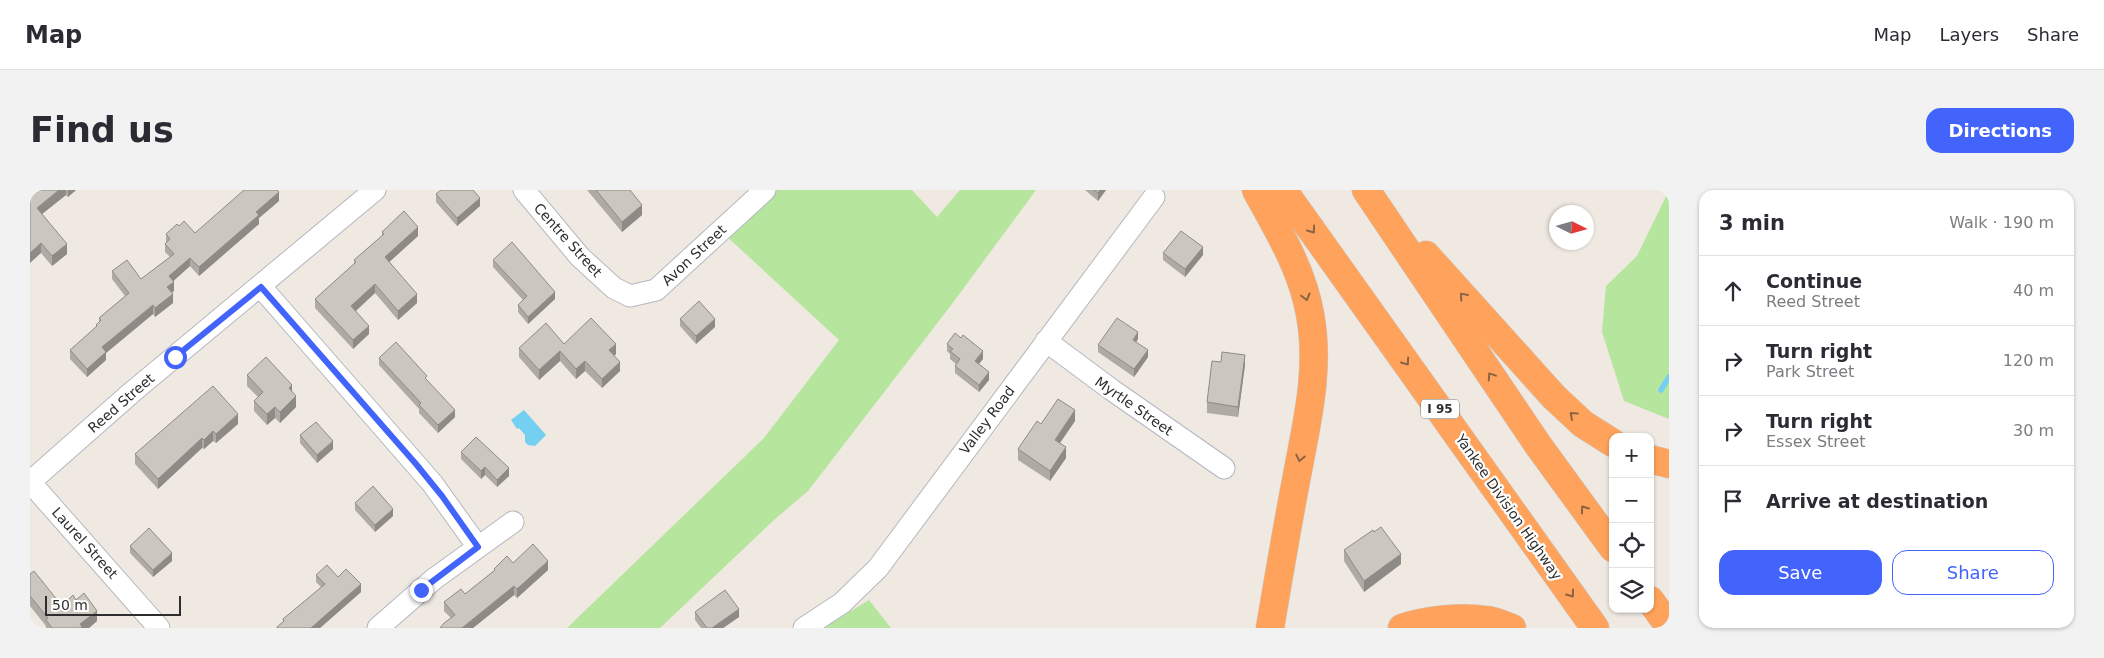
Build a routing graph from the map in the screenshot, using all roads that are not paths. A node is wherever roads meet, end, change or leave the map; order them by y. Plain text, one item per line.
1 (375, 190) edge
2 (524, 190) edge
3 (765, 190) edge
4 (1256, 190) edge
5 (1284, 190) edge
6 (1367, 192) edge
7 (1154, 197) dead end
8 (261, 287) junction
9 (614, 288) joint
10 (1046, 341) junction
11 (1609, 440) edge
12 (1654, 461) edge
13 (1669, 464) edge
14 (1224, 468) dead end
15 (30, 482) edge
16 (513, 522) dead end
17 (1609, 543) edge
18 (478, 547) junction
19 (1654, 605) edge
20 (1669, 626) edge
21 (159, 628) edge
22 (378, 628) edge
23 (804, 628) edge
24 (1270, 628) edge
25 (1402, 628) edge
26 (1512, 628) edge
27 (1596, 628) edge

1 - 8 street, Reed Street
2 - 9 street, Centre Street
3 - 9 street, Avon Street
4 -> 24 highway
5 -> 27 highway, Yankee Division Highway / I 95
11 -> 6 highway
17 -> 6 highway
7 - 10 street, Valley Road
8 - 15 street, Reed Street
8 - 18 street
10 - 14 street, Myrtle Street
10 - 23 street, Valley Road
12 - 13 highway
15 - 21 street, Laurel Street
16 - 18 street
18 - 22 street
19 - 20 highway
25 - 26 highway

